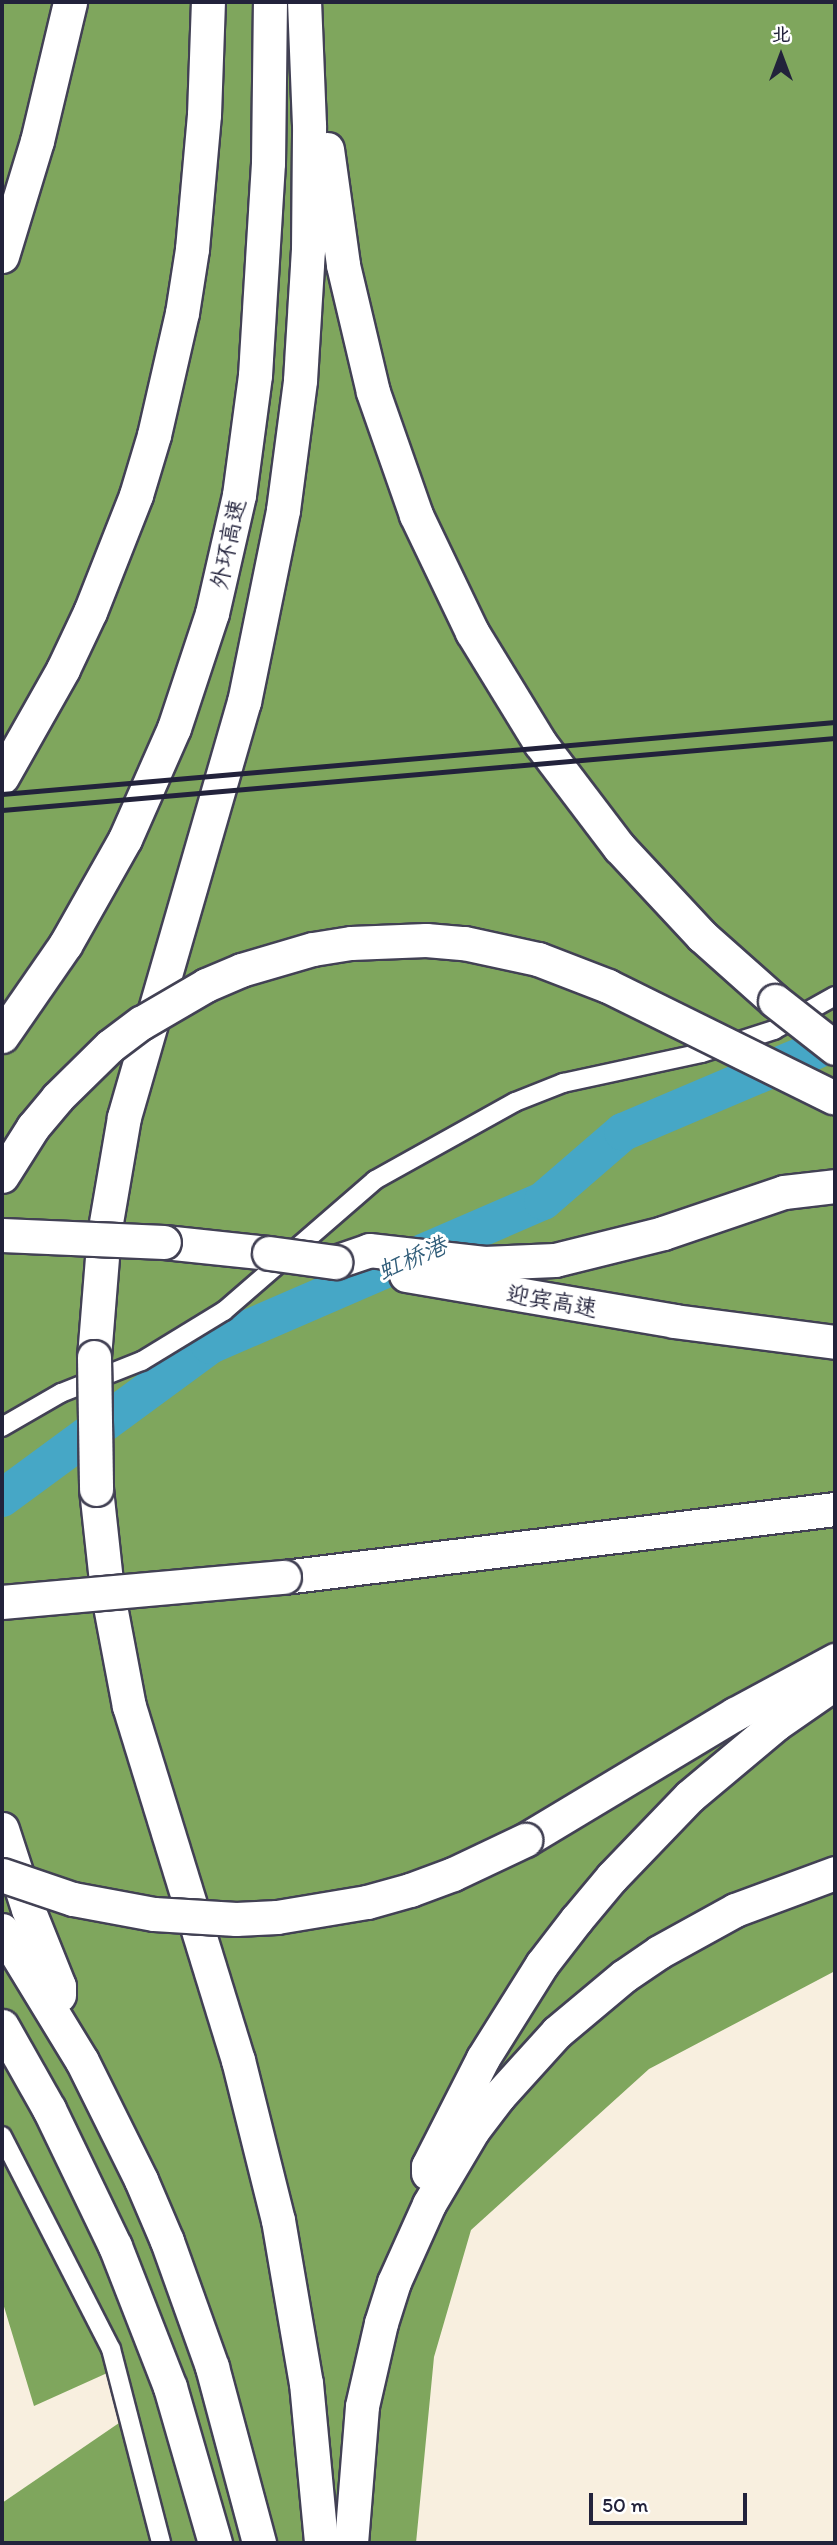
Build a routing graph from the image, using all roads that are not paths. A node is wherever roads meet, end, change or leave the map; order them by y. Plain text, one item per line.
1 (70, 2) edge
2 (208, 2) edge
3 (270, 2) edge
4 (304, 2) edge
5 (306, 42) junction
6 (2, 256) edge
7 (2, 777) edge
8 (835, 996) edge
9 (2, 1036) edge
10 (835, 1048) edge
11 (834, 1098) edge
12 (2, 1176) edge
13 (835, 1186) edge
14 (2, 1235) edge
15 (335, 1262) junction
16 (826, 1341) edge
17 (2, 1427) edge
18 (835, 1509) edge
19 (2, 1602) edge
20 (835, 1660) edge
21 (835, 1683) edge
22 (2, 1829) edge
23 (835, 1872) edge
24 (2, 1875) edge
25 (2, 1930) edge
26 (58, 2020) junction
27 (2, 2026) edge
28 (2, 2136) edge
29 (429, 2204) junction
30 (161, 2543) edge
31 (215, 2543) edge
32 (259, 2543) edge
33 (321, 2543) edge
34 (351, 2543) edge

1 - 6 highway
2 - 7 highway
3 - 9 highway, 外环高速
4 - 5 highway
5 - 10 highway, bridge
5 - 33 highway, bridge
8 - 17 street
11 - 12 highway, bridge
13 - 15 highway
14 - 15 highway, 迎宾高速, bridge
15 - 16 highway, 迎宾高速
18 - 19 highway, bridge
20 - 24 highway, bridge
21 - 29 highway
22 - 26 highway
23 - 29 highway
25 - 26 highway
26 - 32 highway
27 - 31 highway
28 - 30 street
29 - 34 highway

